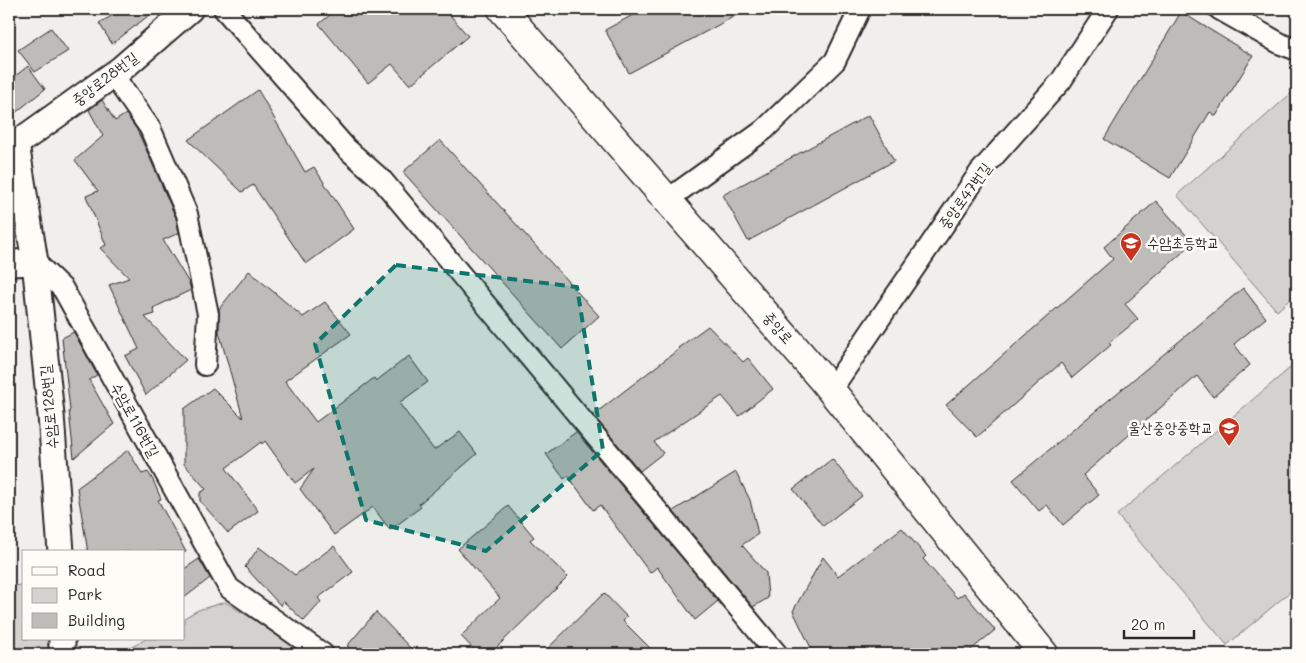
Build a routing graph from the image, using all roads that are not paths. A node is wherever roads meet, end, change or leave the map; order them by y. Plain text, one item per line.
1 (190, 9) edge
2 (224, 9) edge
3 (502, 9) edge
4 (860, 9) edge
5 (1108, 9) edge
6 (1219, 9) edge
7 (1297, 50) edge
8 (113, 75) junction
9 (12, 146) edge
10 (667, 200) junction
11 (35, 262) junction
12 (9, 263) edge
13 (205, 365) dead end
14 (831, 390) junction
15 (61, 550) edge
16 (62, 640) edge
17 (773, 653) edge
18 (62, 654) edge
19 (323, 654) edge
20 (1044, 654) edge

1 - 8 street, 중앙로28번길
2 - 17 street
3 - 10 main road, 중앙로
4 - 10 street
5 - 14 street, 중앙로47번길
6 - 7 street
8 - 9 street, 중앙로28번길
8 - 13 street
9 - 11 street
10 - 14 main road, 중앙로
11 - 12 street
11 - 15 street, 수암로128번길
11 - 19 street, 수암로116번길
14 - 20 main road, 중앙로
16 - 18 street

